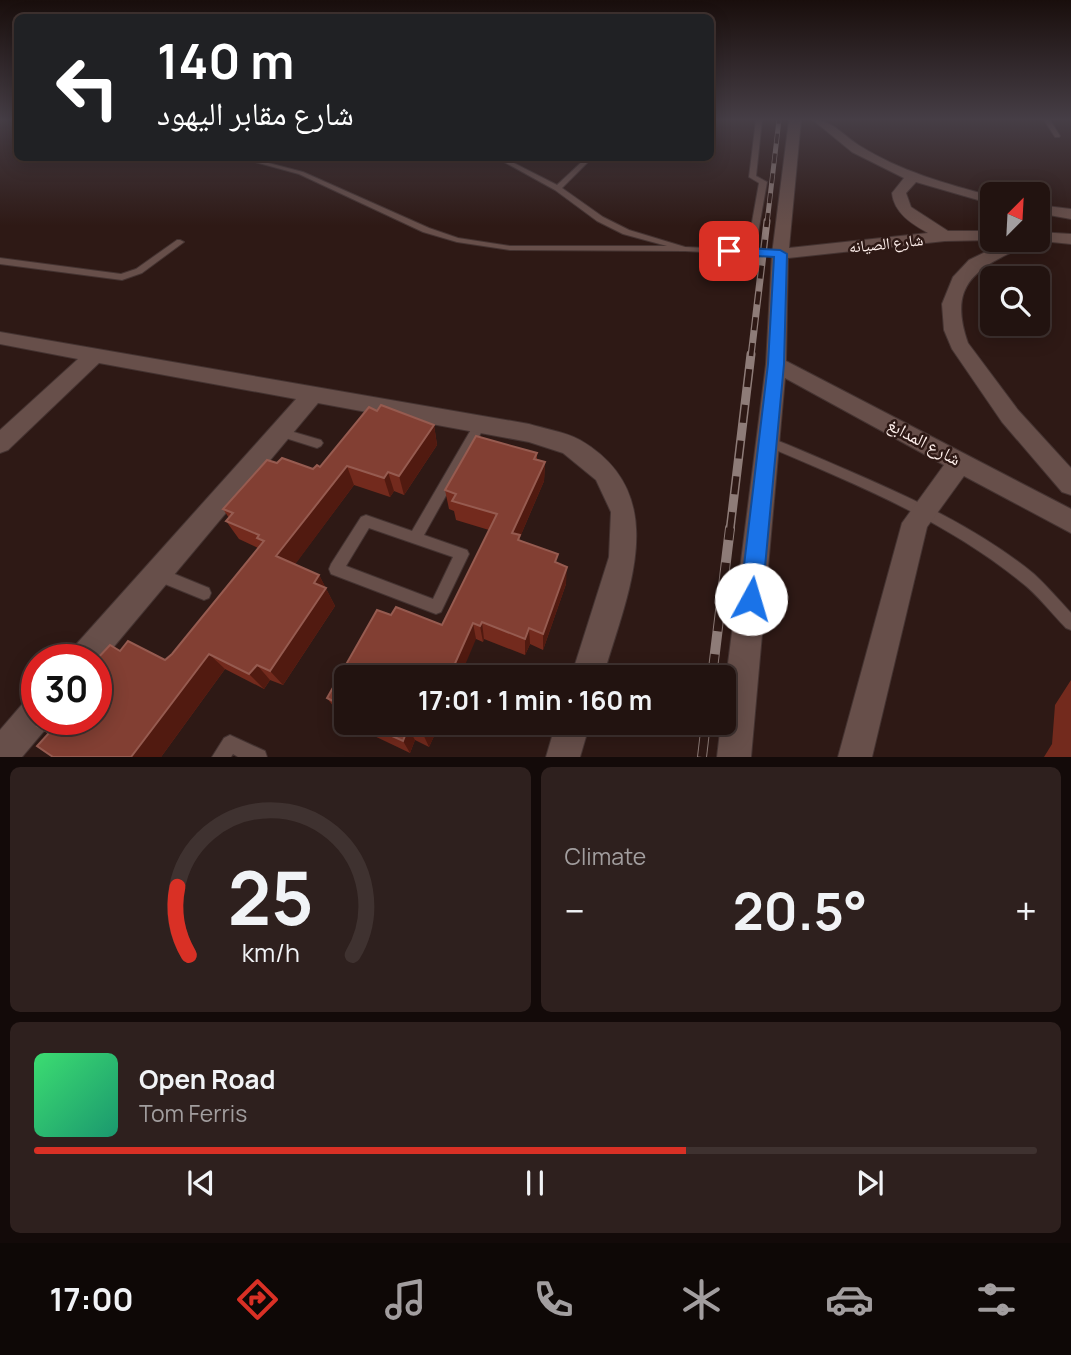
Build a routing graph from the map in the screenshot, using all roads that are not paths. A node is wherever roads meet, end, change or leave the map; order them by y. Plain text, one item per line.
1 (755, 155) edge
2 (791, 155) edge
3 (870, 155) edge
4 (256, 161) edge
5 (506, 161) edge
6 (586, 161) edge
7 (915, 176) junction
8 (558, 188) junction
9 (980, 196) edge
10 (1050, 211) edge
11 (1071, 214) edge
12 (944, 236) junction
13 (980, 236) edge
14 (1050, 238) edge
15 (1071, 239) edge
16 (180, 242) dead end
17 (685, 249) junction
18 (751, 252) junction
19 (997, 252) edge
20 (780, 254) junction
21 (0, 261) edge
22 (0, 338) edge
23 (96, 354) junction
24 (776, 364) junction
25 (314, 393) junction
26 (480, 424) junction
27 (280, 432) junction
28 (768, 442) junction
29 (317, 443) dead end
30 (0, 444) edge
31 (961, 461) junction
32 (1071, 485) edge
33 (923, 510) junction
34 (1071, 522) edge
35 (416, 537) junction
36 (157, 574) junction
37 (204, 593) dead end
38 (1071, 623) edge
39 (97, 644) edge
40 (591, 665) edge
41 (21, 732) edge
42 (569, 735) edge
43 (0, 756) edge
44 (220, 757) edge
45 (259, 757) edge
46 (563, 757) edge
47 (734, 757) edge
48 (855, 757) edge

1 - 18 lane
2 - 20 street
3 - 7 street
4 - 17 lane
5 - 8 lane
6 - 8 lane
7 - 9 street
7 - 12 street
8 - 17 lane
10 - 11 street
12 - 13 street, شارع الصيانه
12 - 20 street, شارع الصيانه
14 - 15 street
16 - 21 lane
17 - 18 lane
18 - 20 lane
19 - 32 street
20 - 24 street
22 - 23 street
23 - 25 street
23 - 30 street
24 - 28 street
24 - 31 street, شارع المدابغ
25 - 26 street
25 - 27 street
26 - 35 lane
26 - 40 street
27 - 29 lane
27 - 36 street
28 - 33 lane
28 - 47 street
31 - 33 street
31 - 34 street, شارع المدابغ
33 - 38 lane
33 - 48 street
35 - 35 lane
36 - 37 lane
36 - 39 street
41 - 43 street
42 - 46 street
44 - 45 lane

